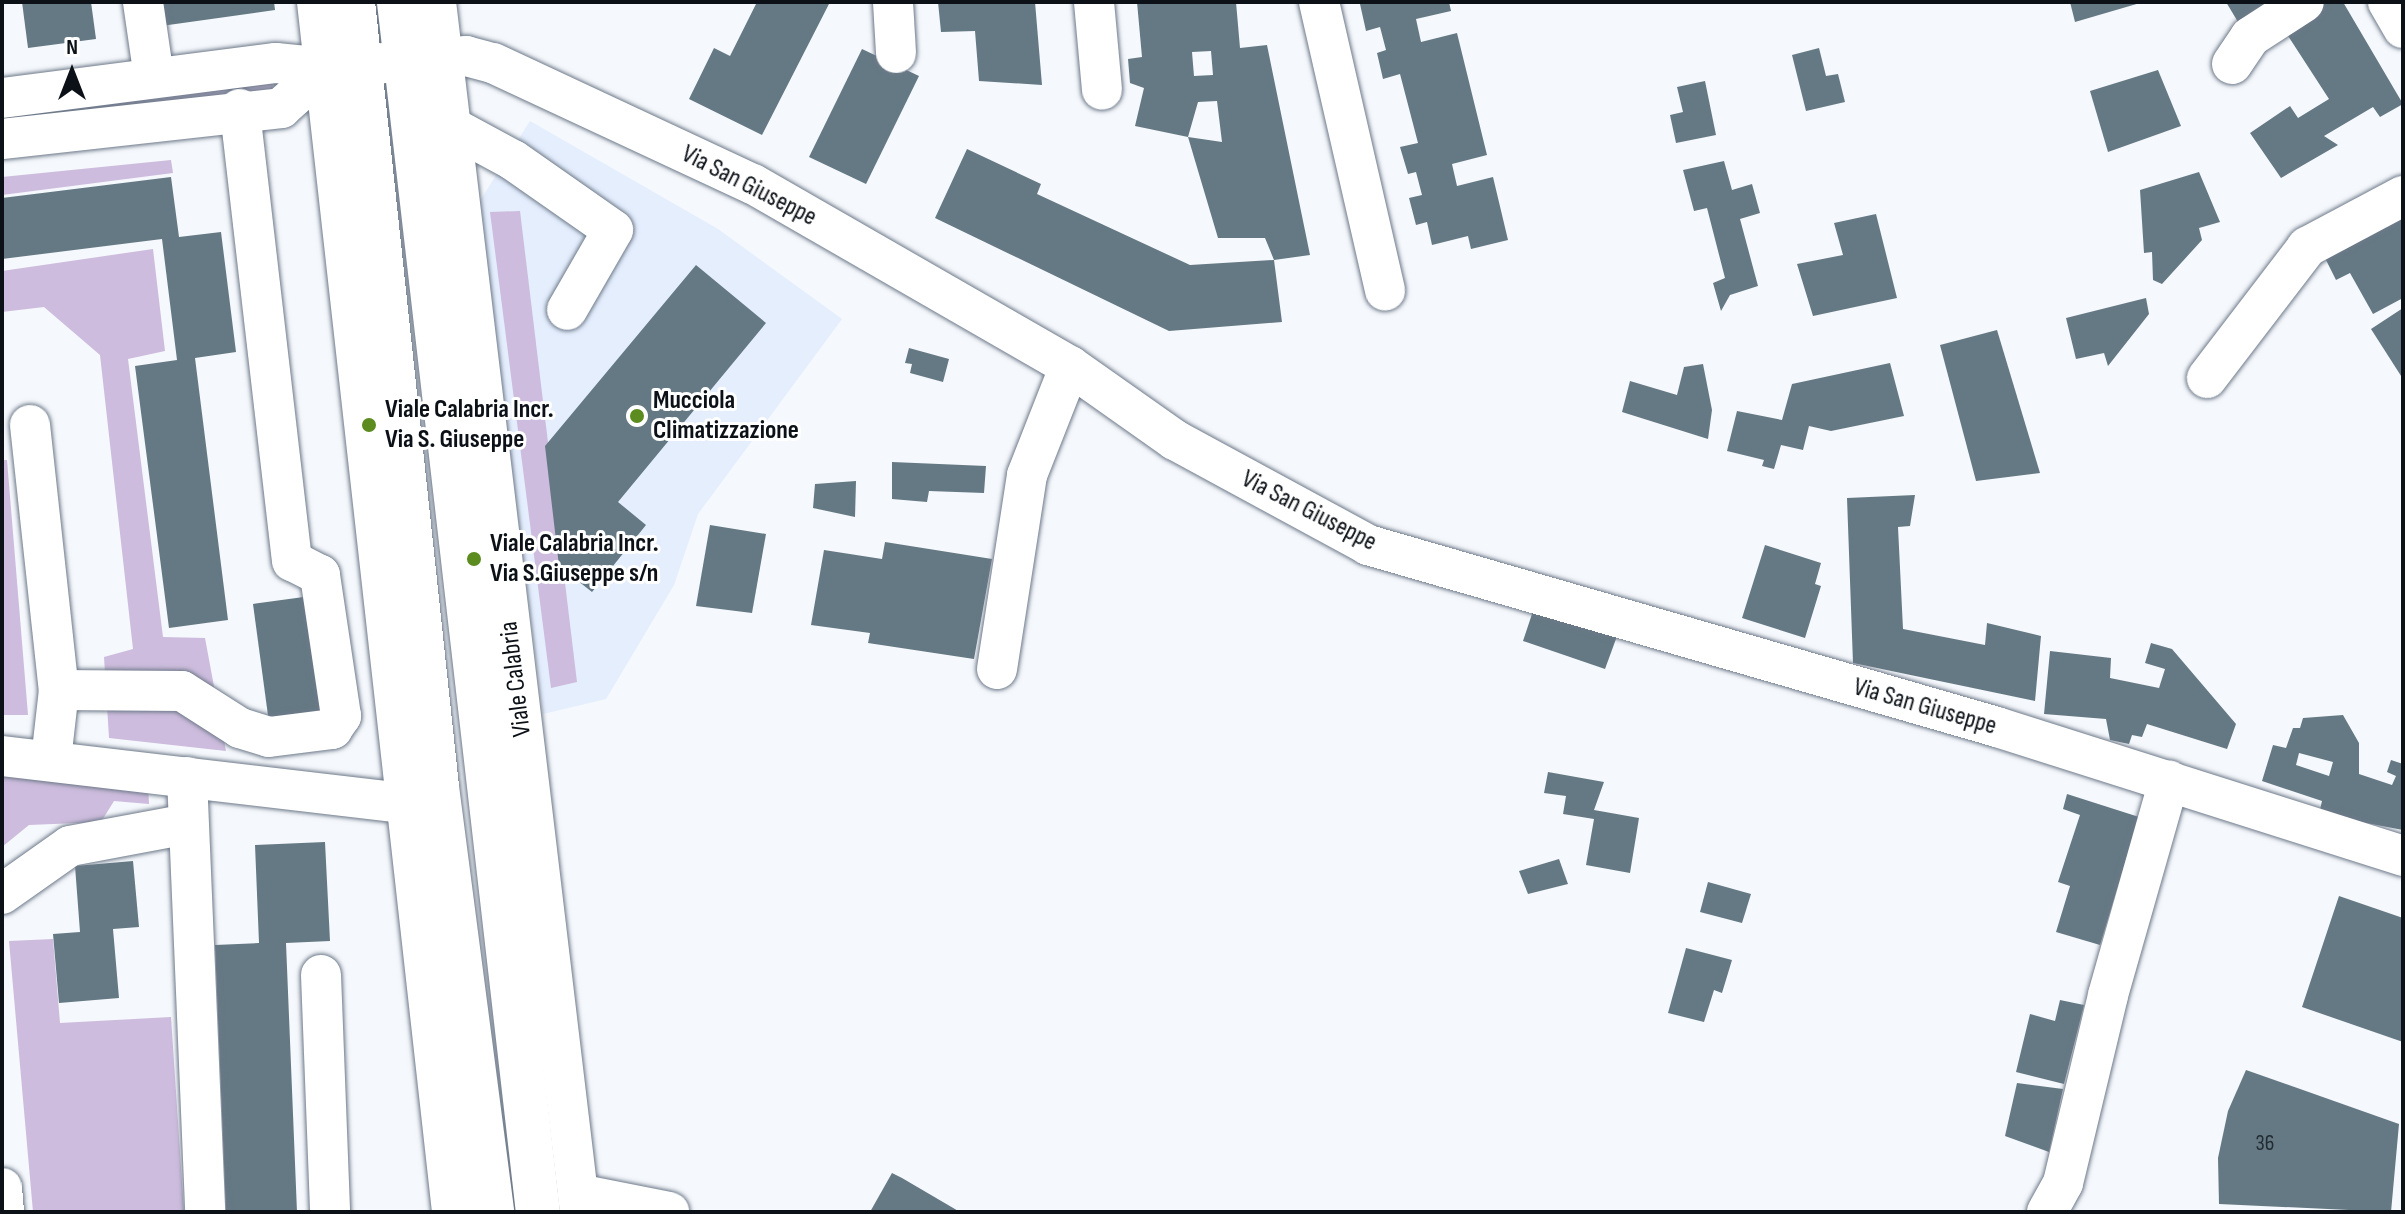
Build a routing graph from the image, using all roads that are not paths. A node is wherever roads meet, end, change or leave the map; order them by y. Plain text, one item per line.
1 (143, 2) edge
2 (317, 2) edge
3 (353, 2) edge
4 (399, 2) edge
5 (436, 2) edge
6 (893, 2) edge
7 (1094, 2) edge
8 (1319, 2) edge
9 (2304, 2) edge
10 (2388, 2) edge
11 (2403, 28) edge
12 (896, 53) dead end
13 (423, 57) junction
14 (2232, 64) dead end
15 (343, 65) junction
16 (154, 77) junction
17 (1102, 90) dead end
18 (2, 98) edge
19 (240, 109) junction
20 (450, 126) junction
21 (2, 139) edge
22 (2403, 196) edge
23 (1385, 291) dead end
24 (567, 310) dead end
25 (1070, 366) junction
26 (2207, 378) dead end
27 (30, 425) dead end
28 (997, 669) dead end
29 (59, 690) junction
30 (2, 756) edge
31 (51, 760) junction
32 (187, 777) junction
33 (2169, 781) junction
34 (405, 803) junction
35 (187, 824) junction
36 (2403, 856) edge
37 (2, 894) edge
38 (321, 975) dead end
39 (2, 1188) edge
40 (579, 1203) edge
41 (4, 1212) edge
42 (205, 1212) edge
43 (330, 1212) edge
44 (452, 1212) edge
45 (492, 1212) edge
46 (538, 1212) edge
47 (669, 1212) edge
48 (2047, 1212) edge

1 - 16 street
2 - 15 street
3 - 15 main road
4 - 13 main road, Viale Calabria
5 - 13 street, Viale Calabria
6 - 12 street
7 - 17 street
8 - 23 street
9 - 14 street
10 - 11 street
13 - 15 street, Via San Giuseppe
13 - 20 street, Viale Calabria
13 - 25 street, Via San Giuseppe
13 - 46 main road, Viale Calabria
15 - 16 street, Via San Giuseppe
15 - 19 street
15 - 34 street
15 - 45 main road
16 - 18 street, Via San Giuseppe
19 - 21 street
19 - 29 street
20 - 24 street
20 - 40 street, Viale Calabria
22 - 26 street
25 - 28 street
25 - 33 street, Via San Giuseppe
27 - 29 street
29 - 31 street
30 - 31 street
31 - 32 street
32 - 34 street
32 - 35 street
33 - 36 street, Via San Giuseppe
33 - 48 street
34 - 44 street
35 - 37 street
35 - 42 street
38 - 43 street
39 - 41 street
40 - 47 street

